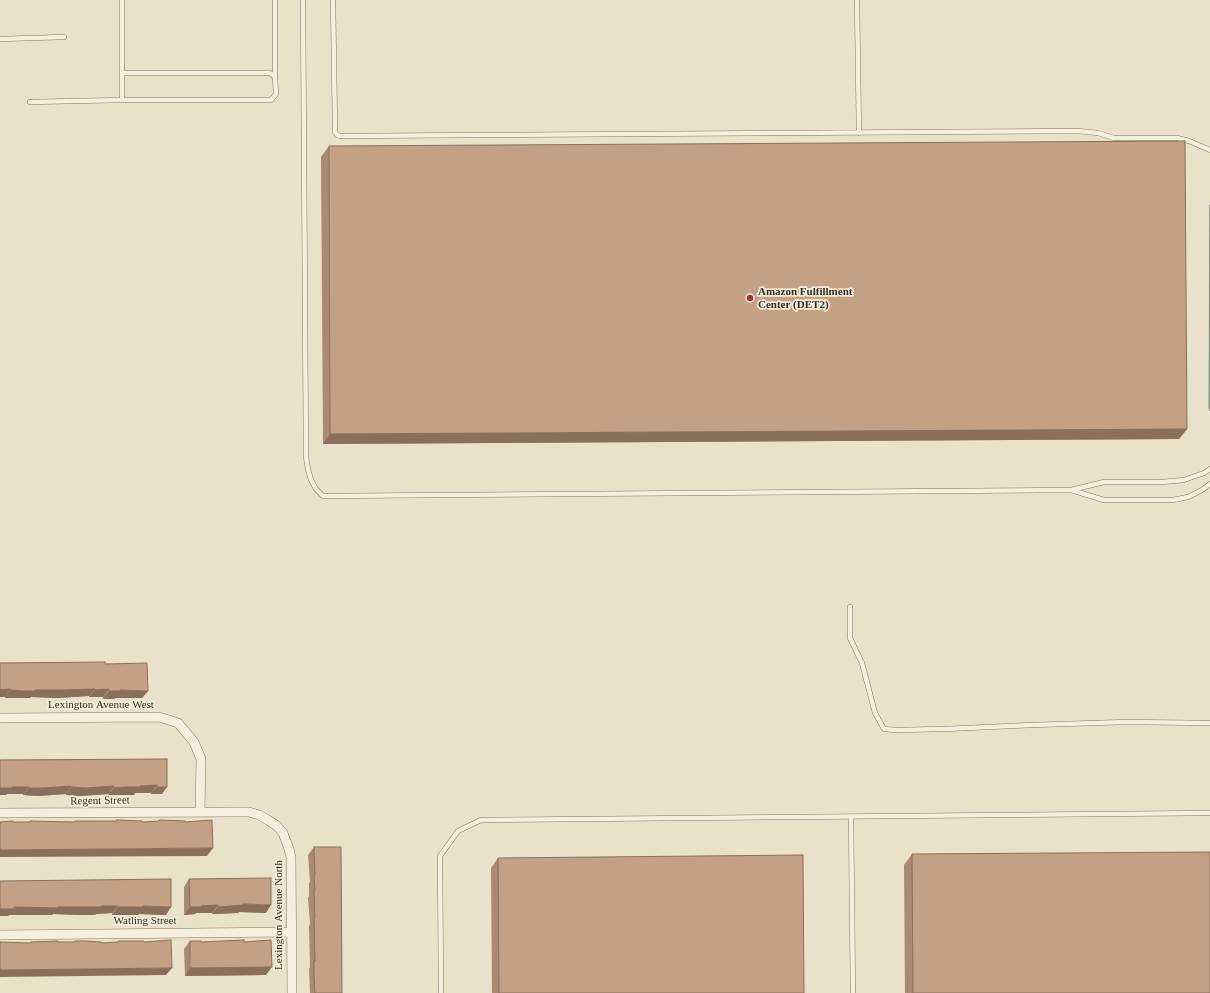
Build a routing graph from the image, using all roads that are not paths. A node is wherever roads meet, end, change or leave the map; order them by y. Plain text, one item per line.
1 (122, 0) edge
2 (275, 0) edge
3 (303, 0) edge
4 (333, 0) edge
5 (857, 0) edge
6 (64, 37) dead end
7 (0, 39) edge
8 (122, 73) junction
9 (275, 77) junction
10 (122, 100) junction
11 (30, 102) dead end
12 (859, 133) junction
13 (1210, 150) edge
14 (1210, 469) edge
15 (1210, 484) edge
16 (1071, 490) junction
17 (850, 607) dead end
18 (0, 718) edge
19 (1210, 722) edge
20 (200, 812) junction
21 (0, 813) edge
22 (1210, 813) edge
23 (851, 816) junction
24 (291, 932) junction
25 (0, 935) edge
26 (292, 993) edge
27 (441, 993) edge
28 (852, 993) edge

1 - 8 lane
2 - 9 lane
3 - 16 lane
4 - 12 lane
5 - 12 lane
6 - 7 lane
8 - 9 lane
8 - 10 lane
9 - 10 lane
10 - 11 lane
12 - 13 lane
14 - 16 lane
15 - 16 lane
17 - 19 lane
18 - 20 street, Lexington Avenue West
20 - 21 street, Regent Street
20 - 24 street, Lexington Avenue North
22 - 23 lane
23 - 27 lane
23 - 28 lane
24 - 25 street, Watling Street
24 - 26 street, Lexington Avenue North

